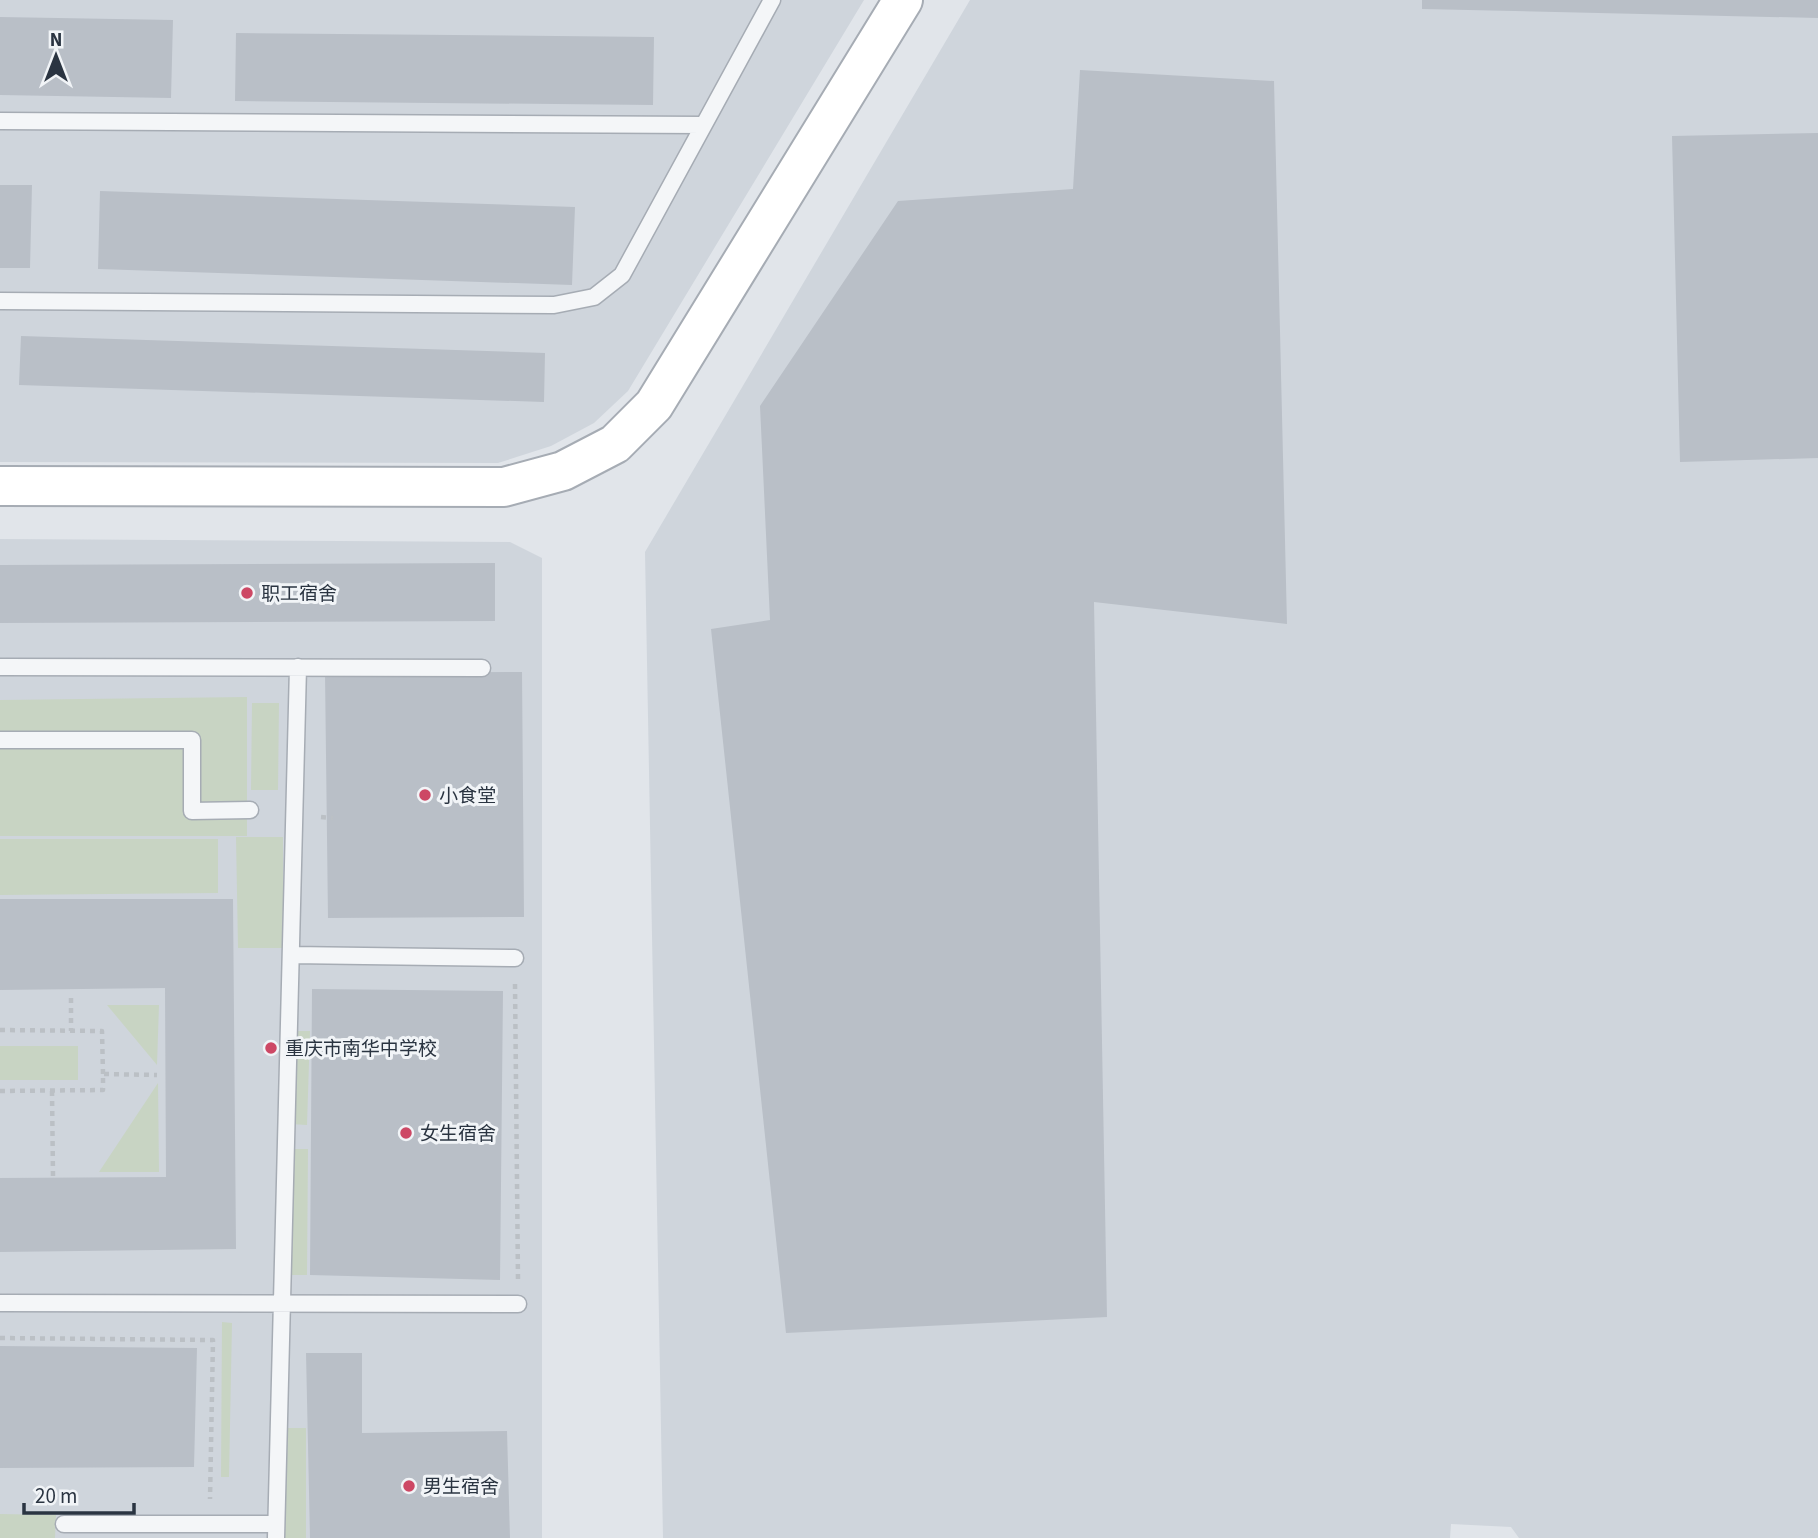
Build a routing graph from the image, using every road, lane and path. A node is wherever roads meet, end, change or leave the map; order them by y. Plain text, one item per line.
1 (772, 0) edge
2 (903, 0) edge
3 (0, 121) edge
4 (704, 125) junction
5 (0, 301) edge
6 (0, 486) edge
7 (0, 667) edge
8 (298, 667) junction
9 (482, 668) dead end
10 (0, 740) edge
11 (250, 810) dead end
12 (292, 955) junction
13 (515, 958) joint
14 (71, 998) dead end
15 (0, 1030) edge
16 (71, 1031) junction
17 (103, 1074) junction
18 (157, 1075) dead end
19 (0, 1091) edge
20 (52, 1091) junction
21 (53, 1176) dead end
22 (0, 1303) edge
23 (281, 1303) junction
24 (518, 1304) joint
25 (0, 1339) edge
26 (64, 1524) dead end
27 (210, 1524) junction
28 (276, 1531) edge

1 - 4 lane
2 - 6 street
3 - 4 lane
4 - 5 lane
7 - 8 lane
8 - 9 lane
8 - 12 lane
10 - 11 lane
12 - 13 lane
12 - 23 lane
13 - 24 path
14 - 16 path
15 - 16 path
16 - 17 path
17 - 18 path
17 - 20 path
19 - 20 path
20 - 21 path
22 - 23 lane
23 - 24 lane
23 - 28 lane
25 - 27 path
26 - 27 lane
27 - 28 lane

